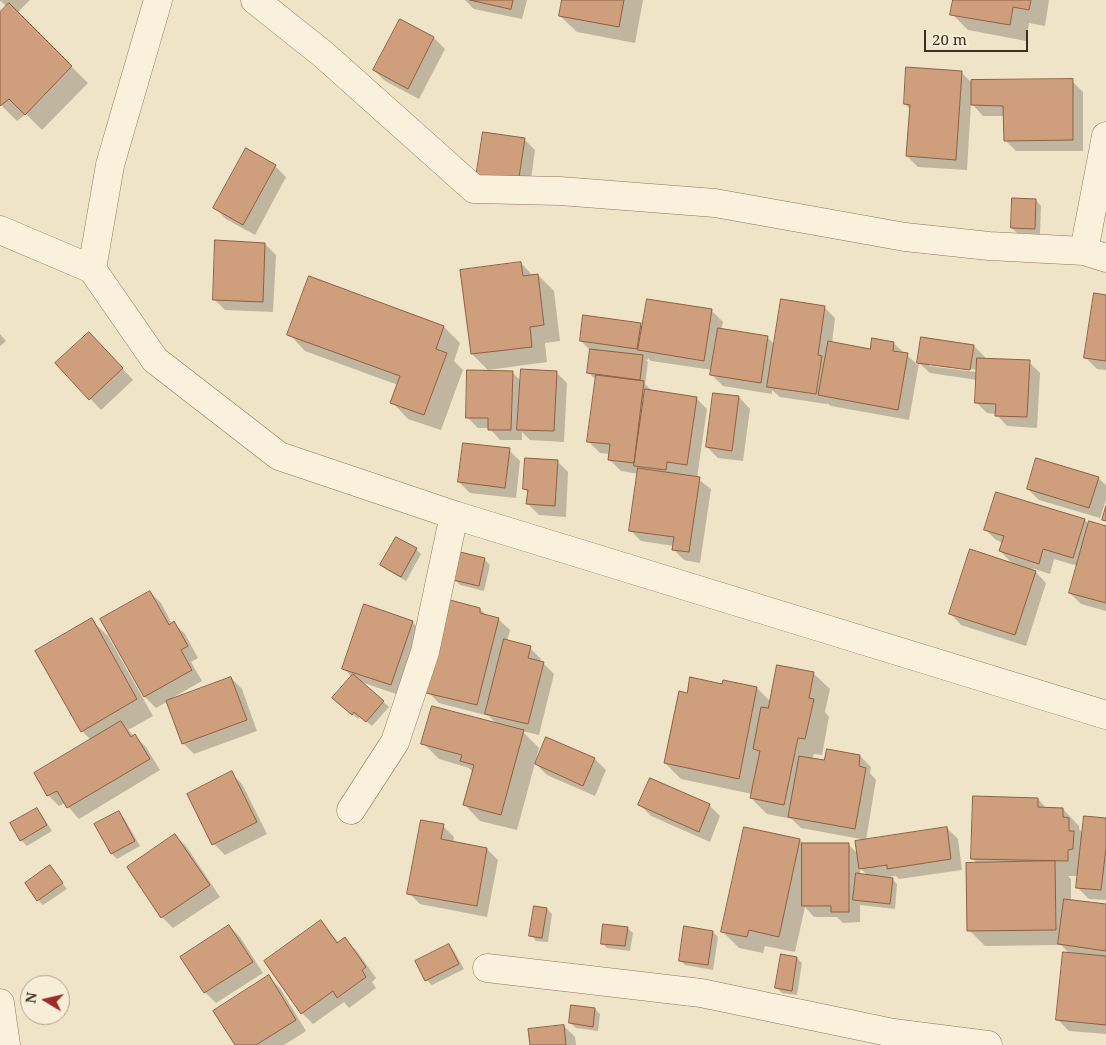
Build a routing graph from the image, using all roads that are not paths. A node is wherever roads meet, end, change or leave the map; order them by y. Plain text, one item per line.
1 (158, 0) edge
2 (255, 0) edge
3 (1106, 136) edge
4 (0, 230) edge
5 (1095, 255) edge
6 (92, 269) junction
7 (454, 515) junction
8 (1106, 714) edge
9 (351, 810) dead end
10 (487, 968) dead end
11 (0, 1003) edge
12 (892, 1039) edge
13 (6, 1045) edge
14 (988, 1045) edge

1 - 6 street
2 - 5 street
3 - 5 street
4 - 6 street
6 - 7 street
7 - 8 street
7 - 9 street
10 - 12 street
11 - 13 street
12 - 14 street

